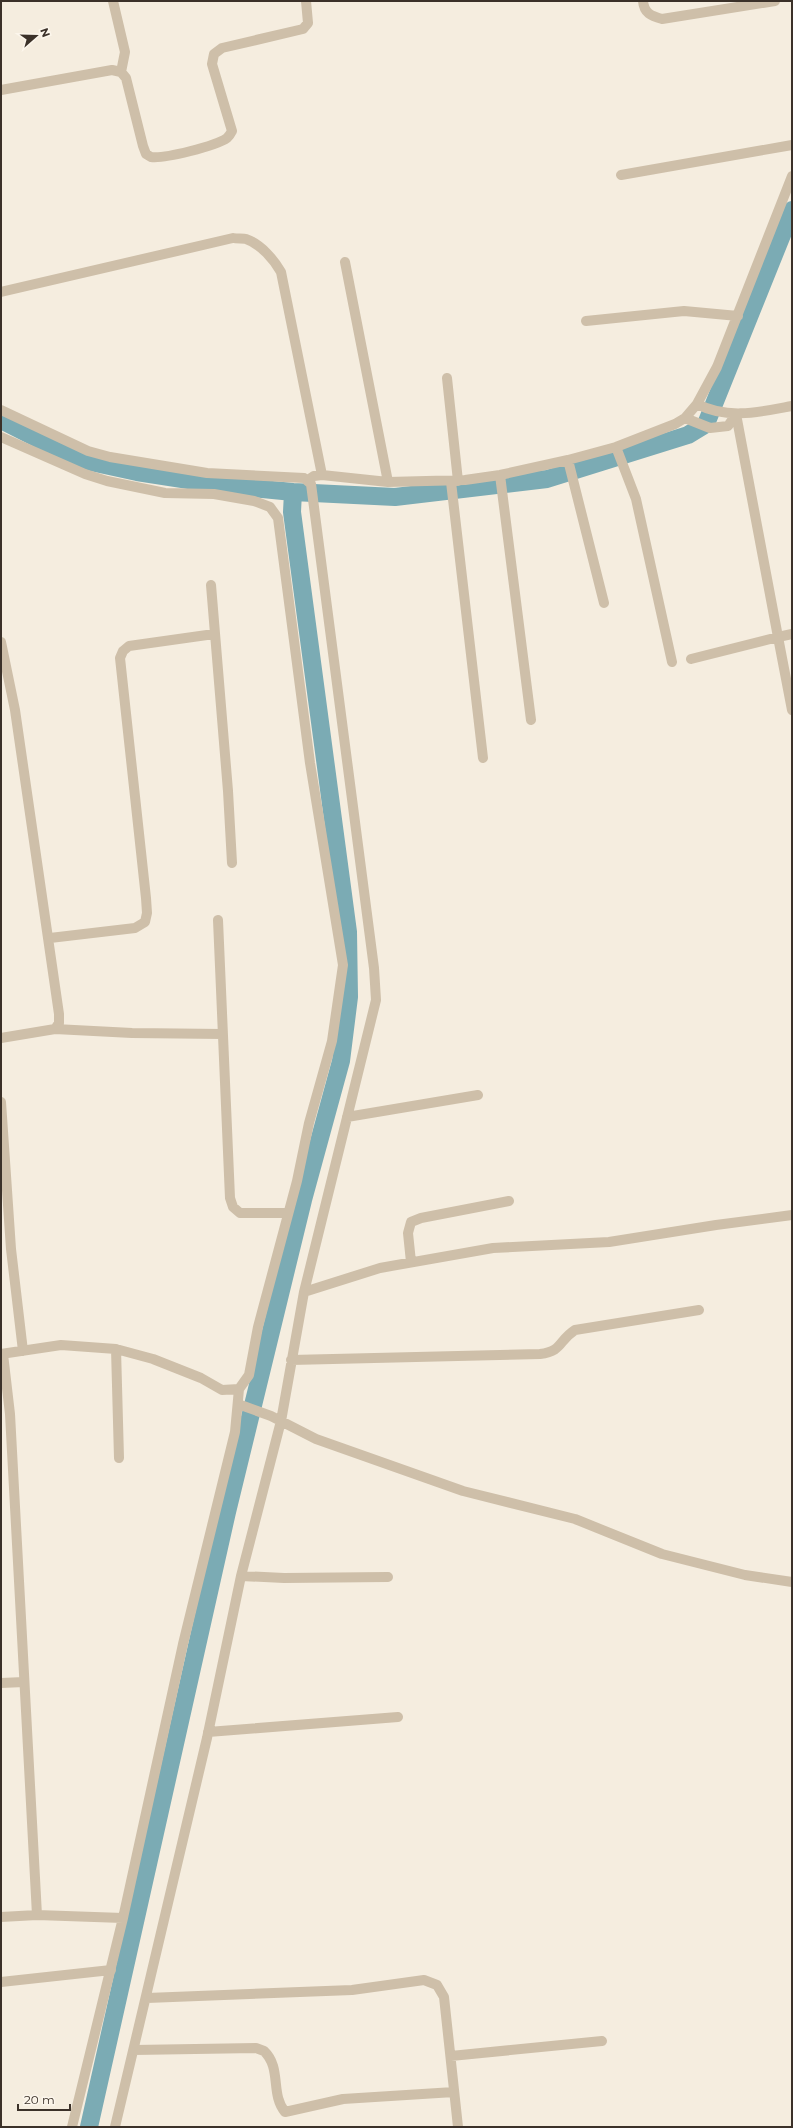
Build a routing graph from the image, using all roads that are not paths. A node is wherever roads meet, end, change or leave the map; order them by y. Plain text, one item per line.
1 (113, 1) edge
2 (306, 1) edge
3 (643, 1) edge
4 (775, 1) edge
5 (121, 72) junction
6 (1, 90) edge
7 (792, 145) edge
8 (621, 175) dead end
9 (792, 176) edge
10 (345, 262) dead end
11 (1, 292) edge
12 (738, 316) junction
13 (586, 321) dead end
14 (447, 378) dead end
15 (701, 406) junction
16 (792, 406) edge
17 (1, 410) edge
18 (736, 414) junction
19 (684, 418) junction
20 (1, 438) edge
21 (619, 455) junction
22 (568, 463) junction
23 (322, 476) junction
24 (500, 478) junction
25 (310, 482) junction
26 (388, 482) junction
27 (454, 487) junction
28 (210, 585) dead end
29 (604, 603) dead end
30 (214, 634) junction
31 (792, 634) edge
32 (778, 637) junction
33 (1, 642) edge
34 (691, 659) dead end
35 (672, 662) dead end
36 (792, 710) edge
37 (531, 720) dead end
38 (483, 758) dead end
39 (232, 863) dead end
40 (218, 920) dead end
41 (50, 938) junction
42 (55, 1029) junction
43 (223, 1034) junction
44 (1, 1038) edge
45 (478, 1095) dead end
46 (1, 1102) edge
47 (347, 1118) junction
48 (509, 1201) dead end
49 (288, 1213) junction
50 (792, 1215) edge
51 (411, 1262) junction
52 (304, 1292) junction
53 (699, 1310) dead end
54 (116, 1349) junction
55 (23, 1351) junction
56 (2, 1354) edge
57 (291, 1360) junction
58 (239, 1389) junction
59 (238, 1404) junction
60 (281, 1421) junction
61 (119, 1458) dead end
62 (241, 1576) junction
63 (388, 1577) dead end
64 (792, 1582) edge
65 (24, 1682) junction
66 (1, 1683) edge
67 (398, 1717) dead end
68 (208, 1732) junction
69 (37, 1915) junction
70 (1, 1917) edge
71 (123, 1918) junction
72 (110, 1970) junction
73 (1, 1982) edge
74 (146, 1998) junction
75 (602, 2041) dead end
76 (134, 2050) junction
77 (451, 2056) junction
78 (454, 2092) junction
79 (72, 2127) edge
80 (115, 2127) edge
81 (458, 2127) edge

1 - 5 street
2 - 5 street
3 - 4 street
5 - 6 street
7 - 8 street
9 - 12 street
10 - 26 street
11 - 23 street
12 - 13 street
12 - 15 street
14 - 27 street
15 - 18 street
15 - 19 street
16 - 18 street
17 - 25 street
18 - 19 street
18 - 32 street
19 - 21 street
20 - 49 street
21 - 22 street
21 - 35 street
22 - 24 street
22 - 29 street
23 - 25 street
23 - 26 street
24 - 27 street
24 - 37 street
25 - 47 street
26 - 27 street
27 - 38 street
28 - 30 street
30 - 39 street
30 - 41 street
31 - 32 street
32 - 34 street
32 - 36 street
33 - 41 street
40 - 43 street
41 - 42 street
42 - 43 street
42 - 44 street
43 - 49 street
45 - 47 street
46 - 55 street
47 - 52 street
48 - 51 street
49 - 58 street
50 - 51 street
51 - 52 street
52 - 57 street
53 - 57 street
54 - 55 street
54 - 58 street
54 - 61 street
55 - 56 street
56 - 65 street
57 - 60 street
58 - 59 street
59 - 60 street
59 - 71 street
60 - 62 street
60 - 64 street
62 - 63 street
62 - 68 street
65 - 66 street
65 - 69 street
67 - 68 street
68 - 74 street
69 - 70 street
69 - 71 street
71 - 72 street
72 - 73 street
72 - 79 street
74 - 76 street
74 - 77 street
75 - 77 street
76 - 78 street
76 - 80 street
77 - 78 street
78 - 81 street

